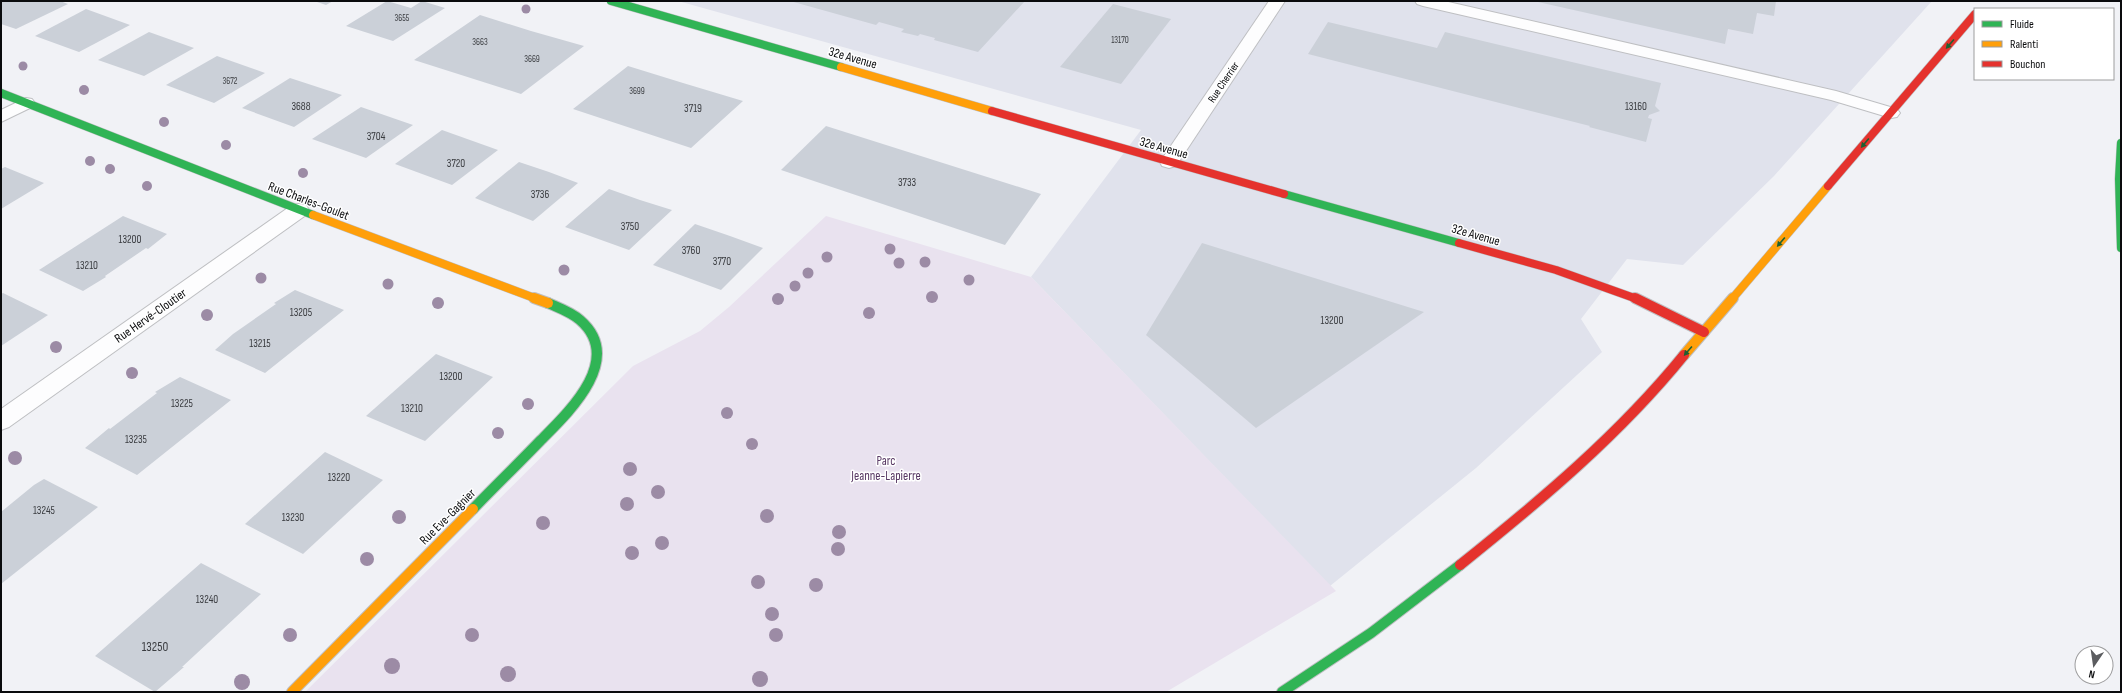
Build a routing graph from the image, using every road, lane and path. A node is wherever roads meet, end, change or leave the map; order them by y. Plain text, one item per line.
1 (611, 1) edge
2 (1277, 1) edge
3 (1423, 1) edge
4 (1974, 15) edge
5 (1, 93) edge
6 (26, 103) junction
7 (1891, 113) junction
8 (1, 117) edge
9 (2121, 143) edge
10 (1169, 162) junction
11 (299, 210) junction
12 (2121, 248) edge
13 (1704, 332) junction
14 (597, 344) joint
15 (1, 421) edge
16 (292, 692) edge
17 (1282, 692) edge

1 - 10 street, 32e Avenue
2 - 10 street, Rue Cherrier
3 - 7 street
4 -> 7 street
5 - 6 street, Rue Charles-Goulet
6 - 8 street
6 - 11 street, Rue Charles-Goulet
7 -> 13 street
9 - 12 street
10 - 13 street, 32e Avenue
11 - 14 street, Rue Charles-Goulet
11 - 15 street, Rue Hervé-Cloutier
13 -> 17 street
14 - 16 street, Rue Eve-Gagnier

